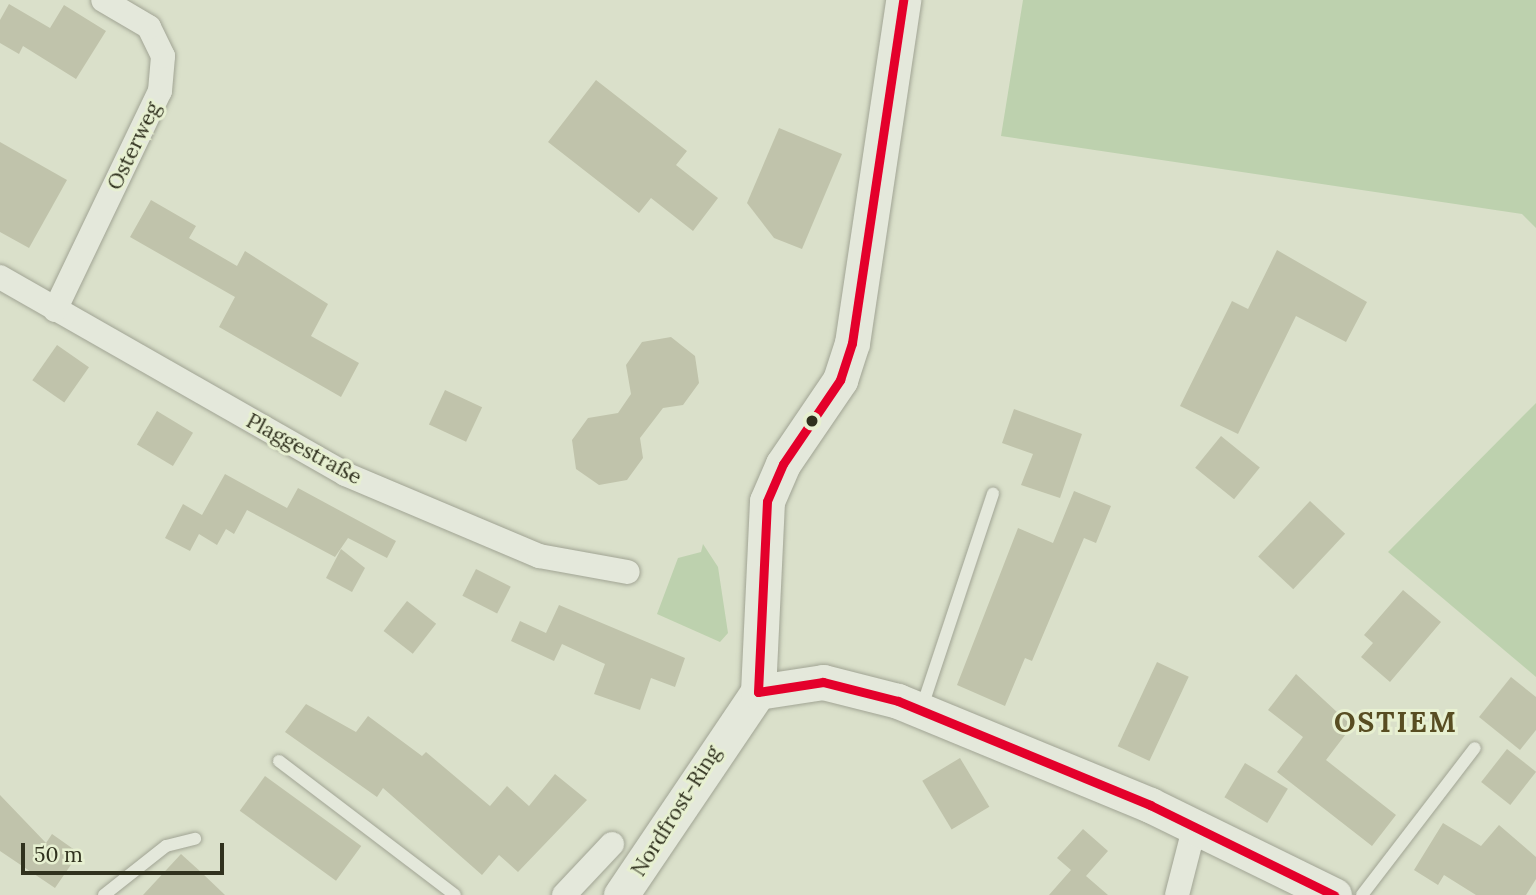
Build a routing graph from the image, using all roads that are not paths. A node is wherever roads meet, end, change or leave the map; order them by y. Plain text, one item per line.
1 (103, 0) edge
2 (904, 0) edge
3 (0, 277) edge
4 (55, 310) junction
5 (993, 494) dead end
6 (628, 572) dead end
7 (758, 692) junction
8 (920, 710) junction
9 (1475, 748) dead end
10 (279, 761) dead end
11 (1195, 825) junction
12 (195, 839) dead end
13 (612, 844) dead end
14 (104, 895) edge
15 (455, 895) edge
16 (564, 895) edge
17 (621, 895) edge
18 (1177, 895) edge
19 (1334, 895) edge
20 (1362, 895) edge

1 - 4 street, Osterweg
2 - 7 street
3 - 4 street, Plaggestraße
4 - 6 street, Plaggestraße
5 - 8 lane
7 - 8 street
7 - 17 street, Nordfrost-Ring
8 - 11 street
9 - 20 lane
10 - 15 lane
11 - 18 street
11 - 19 street
12 - 14 lane
13 - 16 street

